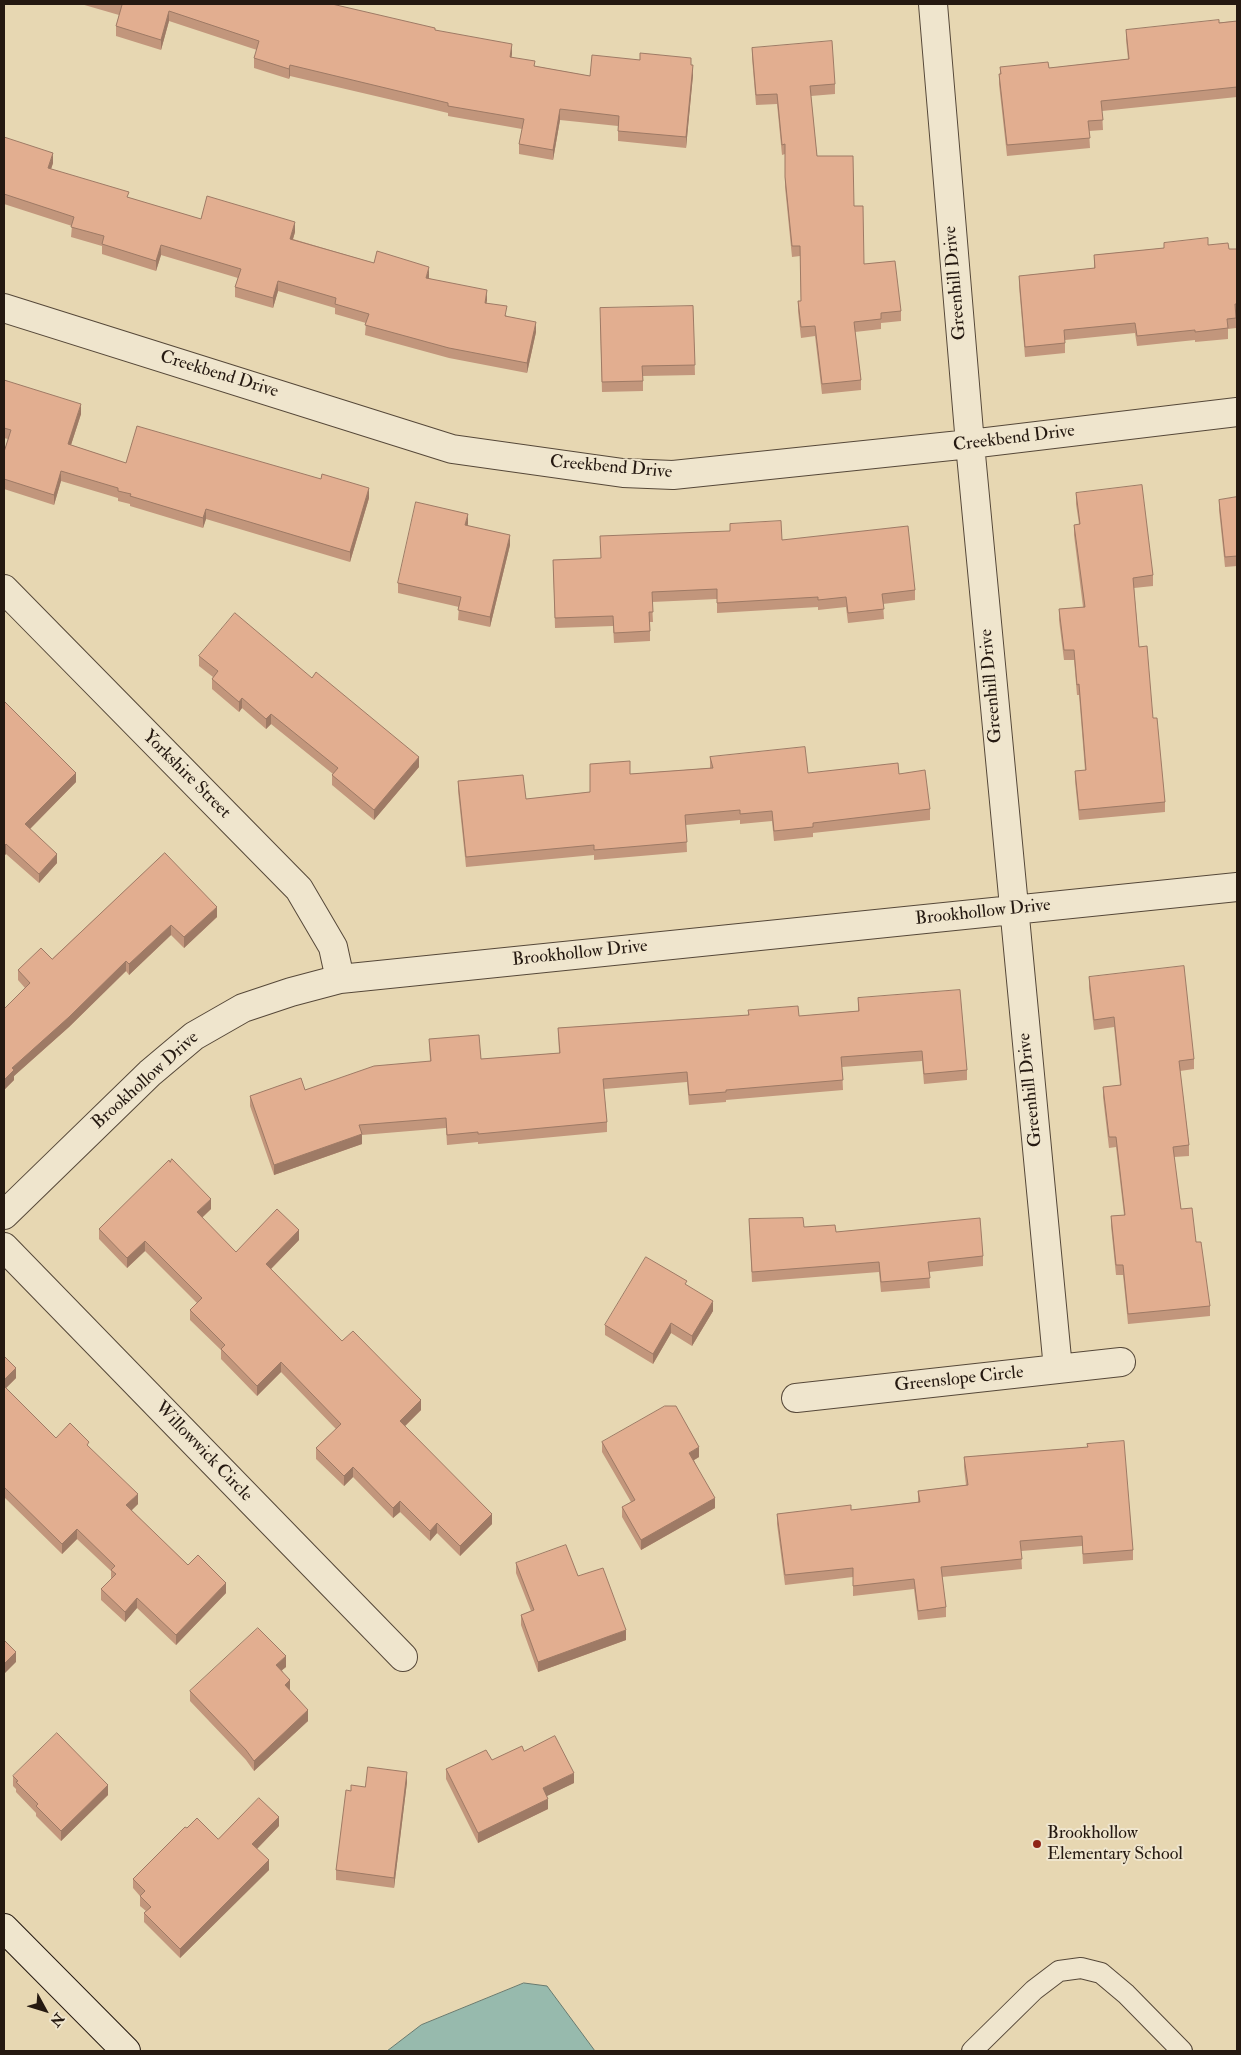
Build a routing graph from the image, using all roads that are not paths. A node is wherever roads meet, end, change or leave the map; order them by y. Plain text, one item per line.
1 (933, 4) edge
2 (4, 308) edge
3 (1237, 412) edge
4 (970, 444) junction
5 (4, 589) edge
6 (1237, 887) edge
7 (1013, 910) junction
8 (340, 979) junction
9 (4, 1215) edge
10 (4, 1247) edge
11 (1121, 1362) dead end
12 (1058, 1369) junction
13 (796, 1398) dead end
14 (403, 1656) dead end
15 (4, 1928) edge
16 (126, 2051) edge
17 (972, 2051) edge
18 (1182, 2051) edge

1 - 4 street, Greenhill Drive
2 - 4 street, Creekbend Drive
3 - 4 street, Creekbend Drive
4 - 7 street, Greenhill Drive
5 - 8 street, Yorkshire Street
6 - 7 street, Brookhollow Drive
7 - 8 street, Brookhollow Drive
7 - 12 street, Greenhill Drive
8 - 9 street, Brookhollow Drive
10 - 14 street, Willowwick Circle
11 - 12 street, Greenslope Circle
12 - 13 street, Greenslope Circle
15 - 16 street
17 - 18 lane

